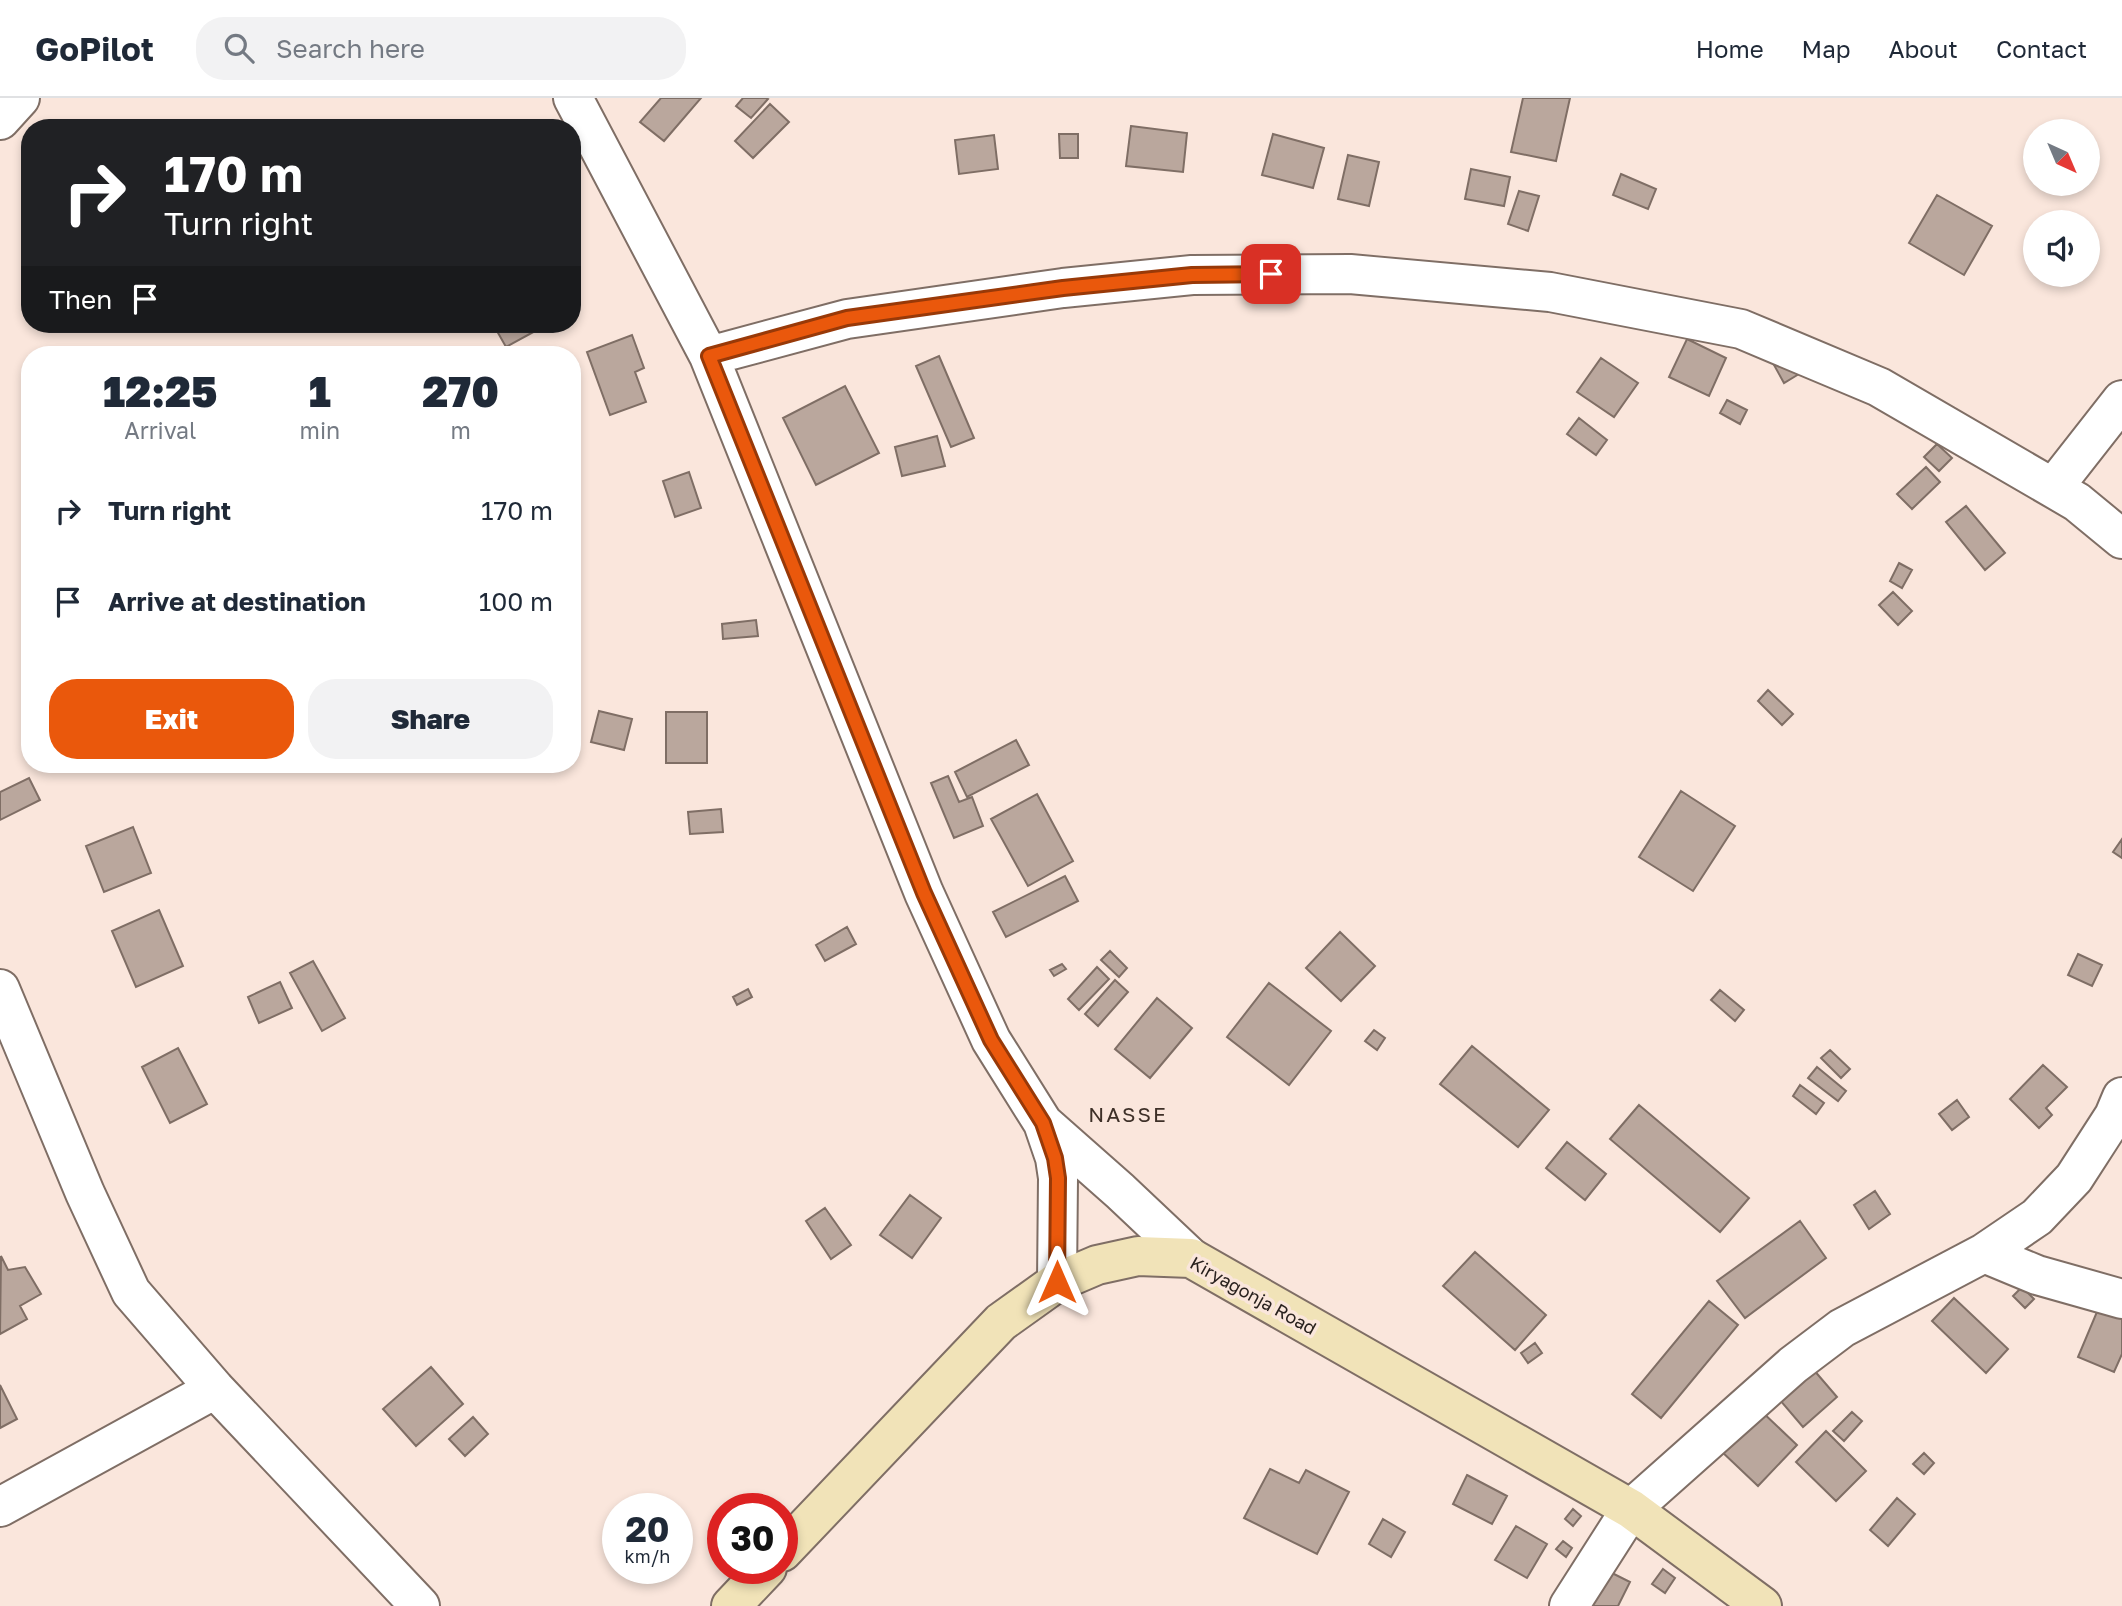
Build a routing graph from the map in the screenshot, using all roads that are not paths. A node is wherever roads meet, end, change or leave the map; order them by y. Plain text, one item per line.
1 (20, 98) edge
2 (573, 98) edge
3 (0, 120) edge
4 (709, 356) junction
5 (2122, 400) edge
6 (2053, 488) junction
7 (2122, 539) edge
8 (0, 989) edge
9 (2122, 1097) edge
10 (1043, 1123) junction
11 (1984, 1253) junction
12 (1191, 1258) junction
13 (1057, 1282) junction
14 (2122, 1299) edge
15 (215, 1389) junction
16 (0, 1507) edge
17 (1631, 1509) junction
18 (798, 1535) edge
19 (751, 1584) edge
20 (420, 1606) edge
21 (730, 1606) edge
22 (1569, 1606) edge
23 (1762, 1606) edge

1 - 3 street
2 - 4 street
4 - 6 street
4 - 10 street
5 - 6 street
6 - 7 street
8 - 15 street
9 - 11 street
10 - 12 street
10 - 13 street
11 - 14 street
11 - 17 street
12 - 13 street, Kiryagonja Road
12 - 17 street, Kiryagonja Road
13 - 18 street, Kiryagonja Road
15 - 16 street
15 - 20 street
17 - 22 street
17 - 23 street, Kiryagonja Road
19 - 21 street

